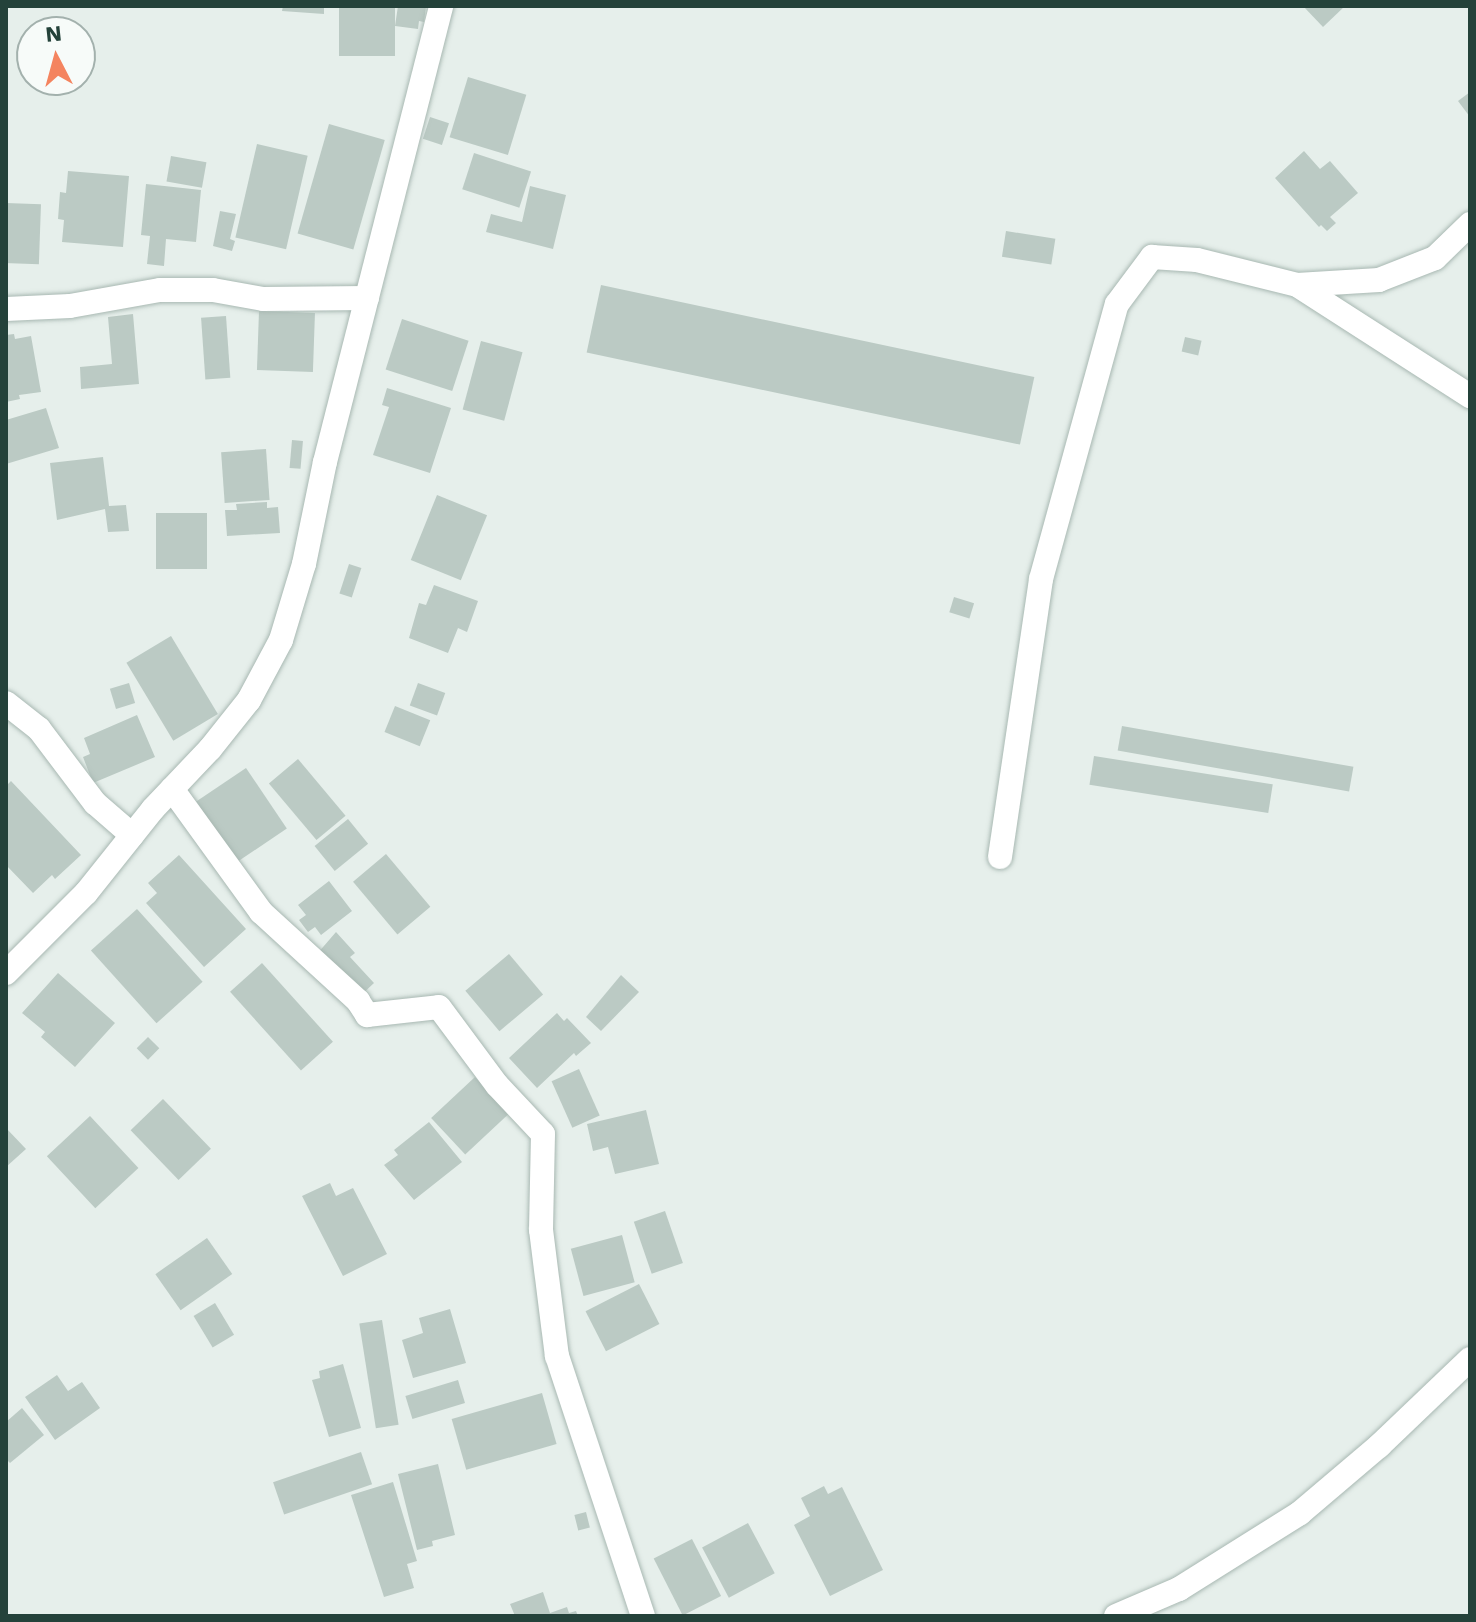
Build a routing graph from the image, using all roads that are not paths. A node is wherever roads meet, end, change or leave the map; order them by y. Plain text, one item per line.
1 (441, 6) edge
2 (1470, 224) edge
3 (1297, 285) junction
4 (367, 298) junction
5 (6, 309) edge
6 (1470, 396) edge
7 (6, 703) edge
8 (172, 789) junction
9 (132, 835) junction
10 (1000, 857) dead end
11 (6, 973) edge
12 (1470, 1359) edge
13 (643, 1616) edge
14 (1116, 1616) edge

1 - 4 street
2 - 3 street
3 - 6 street
3 - 10 street
4 - 5 street
4 - 8 street
7 - 9 street
8 - 9 street
8 - 13 street
9 - 11 street
12 - 14 street

